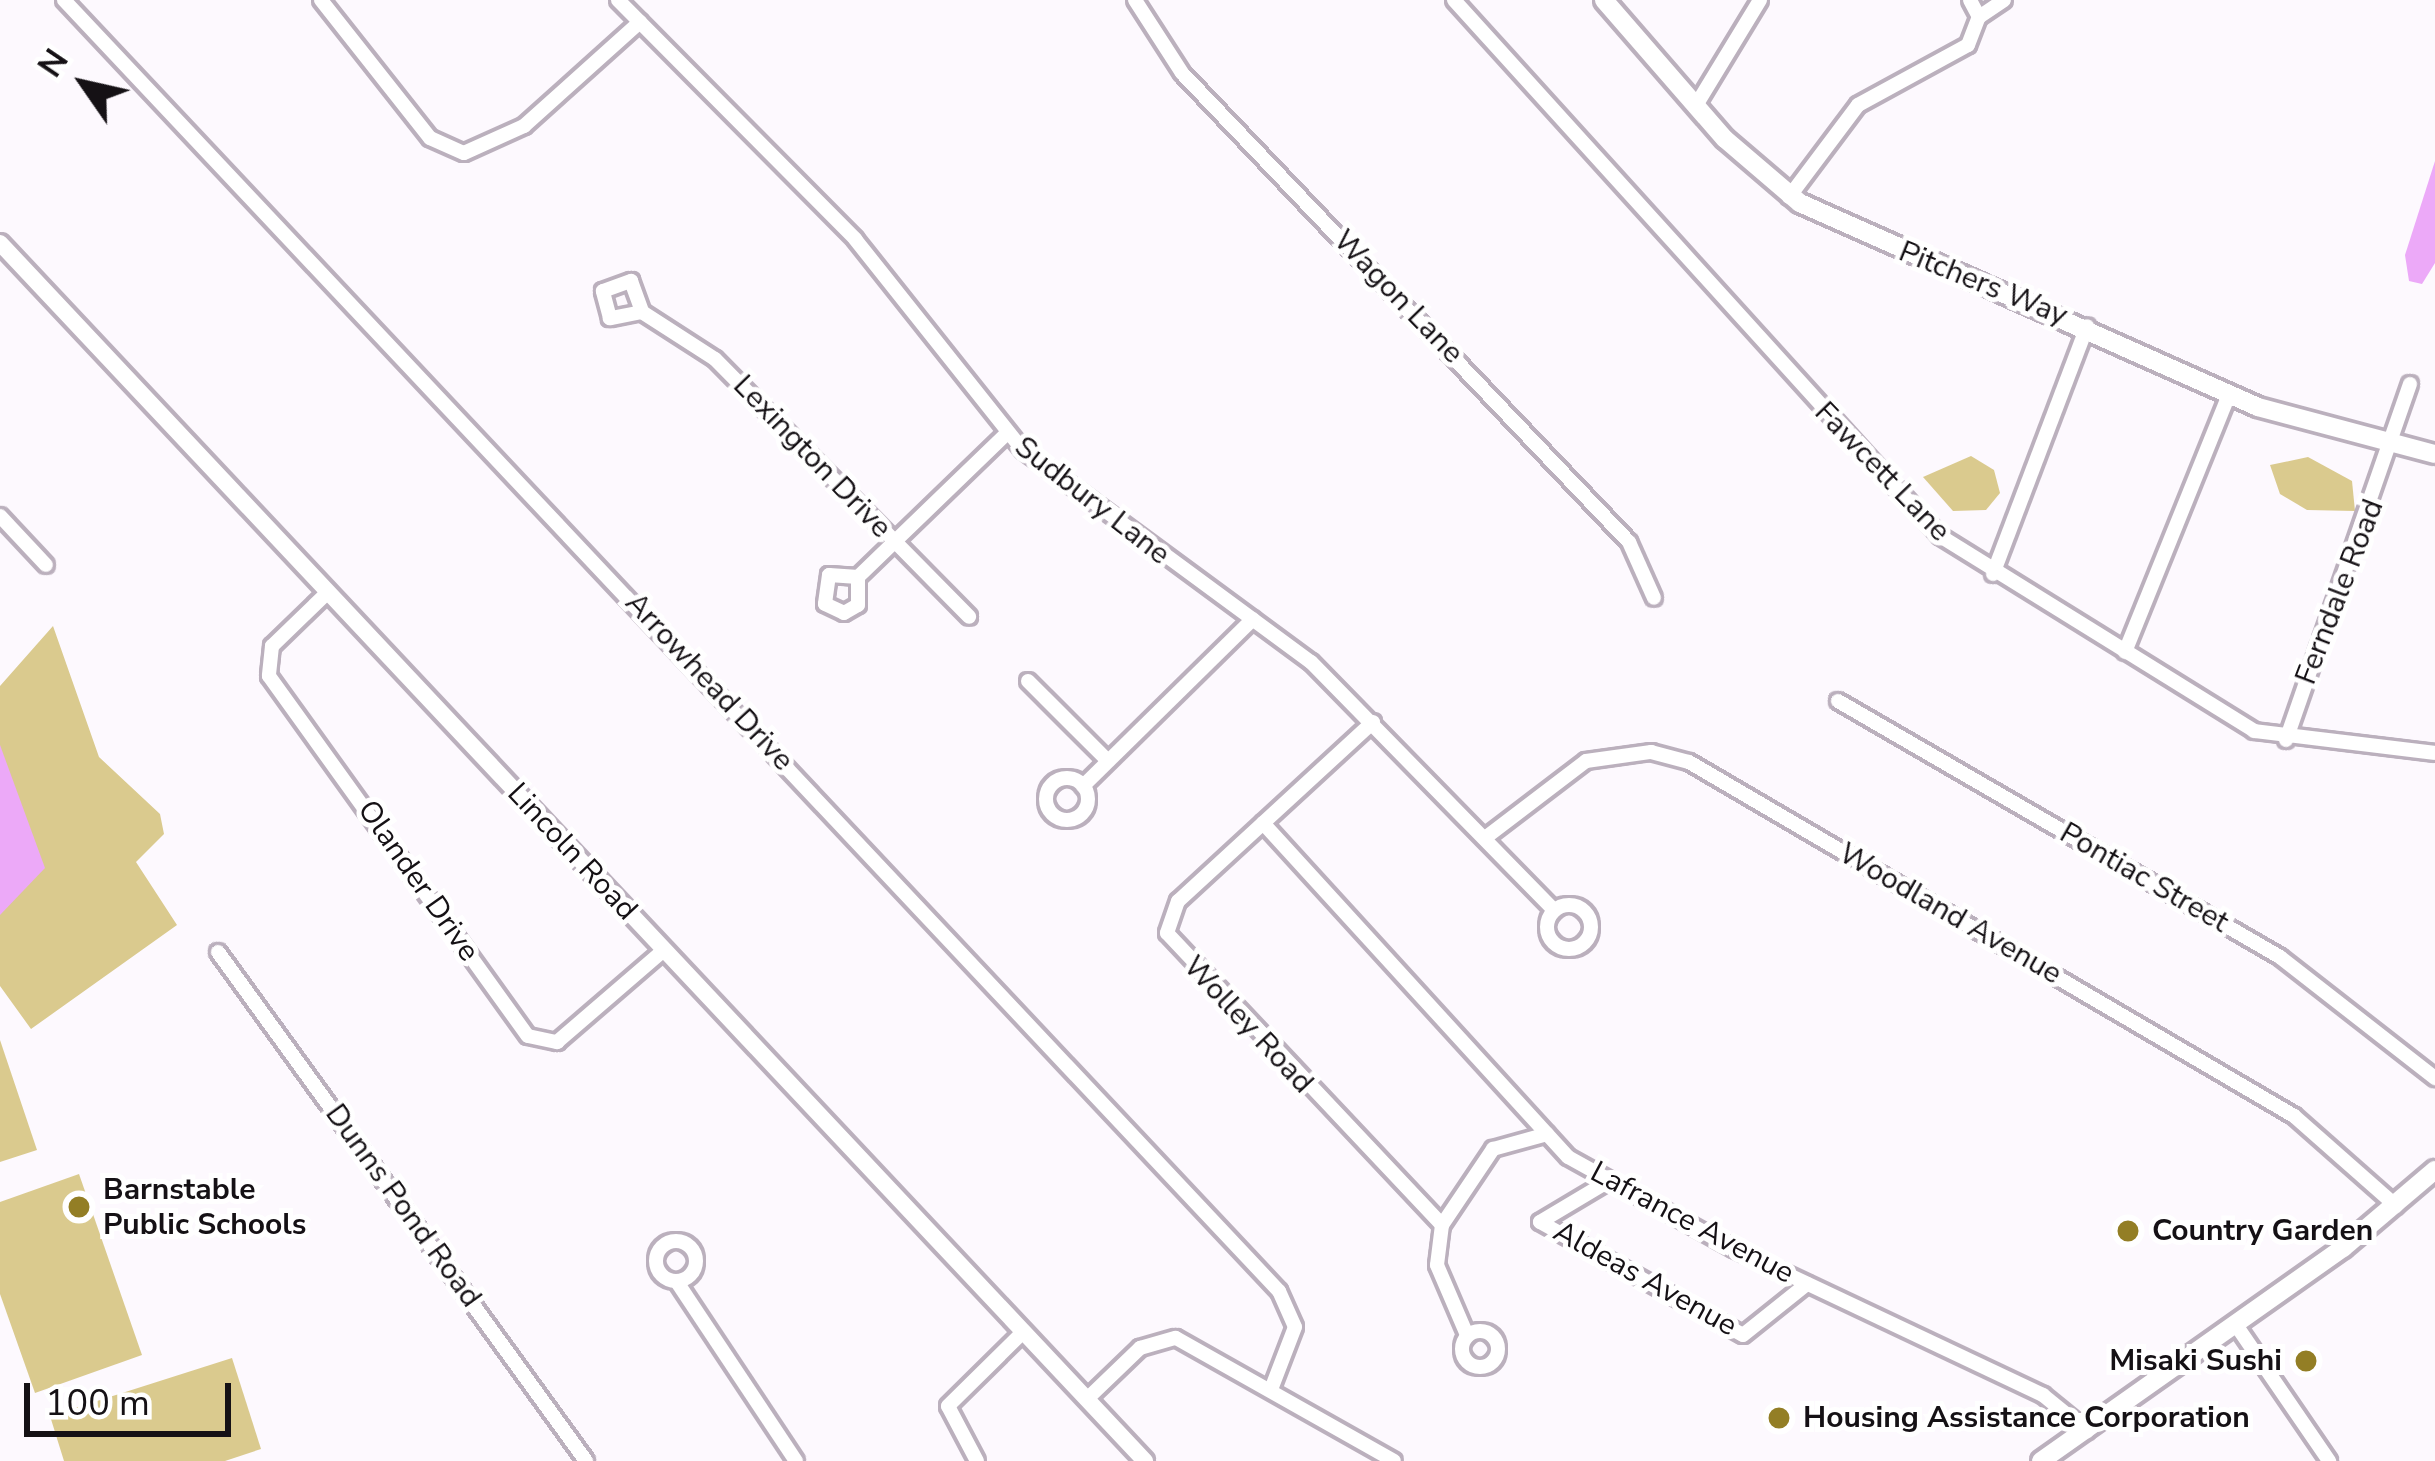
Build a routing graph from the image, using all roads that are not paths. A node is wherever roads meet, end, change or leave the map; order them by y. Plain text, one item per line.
1 (64, 0) edge
2 (321, 0) edge
3 (618, 0) edge
4 (1135, 0) edge
5 (1454, 0) edge
6 (1604, 0) edge
7 (1760, 0) edge
8 (1970, 0) edge
9 (2004, 0) edge
10 (1978, 17) junction
11 (640, 22) junction
12 (1695, 107) junction
13 (1790, 196) junction
14 (0, 243) edge
15 (642, 312) dead end
16 (2087, 326) junction
17 (2410, 384) dead end
18 (2229, 394) junction
19 (1007, 433) junction
20 (2396, 445) junction
21 (2435, 454) edge
22 (0, 517) edge
23 (895, 542) junction
24 (46, 565) dead end
25 (1994, 574) junction
26 (859, 577) dead end
27 (328, 592) junction
28 (1654, 598) dead end
29 (969, 617) dead end
30 (1253, 619) junction
31 (2125, 652) junction
32 (1028, 681) dead end
33 (1838, 701) dead end
34 (1373, 722) junction
35 (2286, 740) junction
36 (2435, 753) edge
37 (1108, 761) junction
38 (1083, 786) dead end
39 (1263, 823) junction
40 (1485, 838) junction
41 (1554, 910) dead end
42 (664, 950) junction
43 (218, 952) dead end
44 (2435, 1078) edge
45 (1547, 1133) junction
46 (2435, 1170) edge
47 (1607, 1182) junction
48 (2396, 1206) junction
49 (1442, 1225) junction
50 (677, 1282) dead end
51 (1807, 1284) junction
52 (2236, 1325) junction
53 (1023, 1332) junction
54 (1468, 1335) dead end
55 (1272, 1387) junction
56 (1087, 1399) junction
57 (2087, 1431) junction
58 (1375, 1456) edge
59 (586, 1461) edge
60 (796, 1461) edge
61 (976, 1461) edge
62 (1145, 1461) edge
63 (1394, 1461) edge
64 (2041, 1461) edge
65 (2329, 1461) edge

1 - 55 street, Arrowhead Drive
2 - 11 street
3 - 11 street, Sudbury Lane
4 - 28 street, Wagon Lane
5 - 25 street, Fawcett Lane
6 - 12 main road, Pitchers Way
7 - 12 street
8 - 10 street
9 - 10 street
10 - 13 street
11 - 19 street, Sudbury Lane
12 - 13 main road, Pitchers Way
13 - 16 main road, Pitchers Way
14 - 27 street, Lincoln Road
15 - 23 street, Lexington Drive
16 - 18 main road, Pitchers Way
16 - 25 street
17 - 20 street, Ferndale Road
18 - 20 main road, Pitchers Way
18 - 31 street
19 - 23 street
19 - 30 street, Sudbury Lane
20 - 21 main road, Pitchers Way
20 - 35 street, Ferndale Road
22 - 24 street
23 - 26 street
23 - 29 street, Lexington Drive
25 - 31 street, Fawcett Lane
27 - 42 street, Lincoln Road
27 - 42 street, Olander Drive
30 - 34 street, Sudbury Lane
30 - 37 street
31 - 35 street, Fawcett Lane
32 - 37 street
33 - 44 street, Pontiac Street
34 - 39 street, Wolley Road
34 - 40 street, Sudbury Lane
35 - 36 street, Fawcett Lane
37 - 38 street
39 - 45 street, Lafrance Avenue
39 - 49 street, Wolley Road
40 - 41 street, Sudbury Lane
40 - 48 street, Woodland Avenue
42 - 53 street, Lincoln Road
43 - 59 street, Dunns Pond Road
45 - 47 street, Lafrance Avenue
45 - 49 street
46 - 48 main road
47 - 51 street, Lafrance Avenue
47 - 51 street, Aldeas Avenue
48 - 52 main road
49 - 54 street
50 - 60 street
51 - 57 street, Lafrance Avenue
52 - 57 main road
52 - 65 street
53 - 56 street, Lincoln Road
53 - 61 street
55 - 56 street
55 - 58 street
56 - 62 street, Lincoln Road
57 - 64 main road
58 - 63 street

